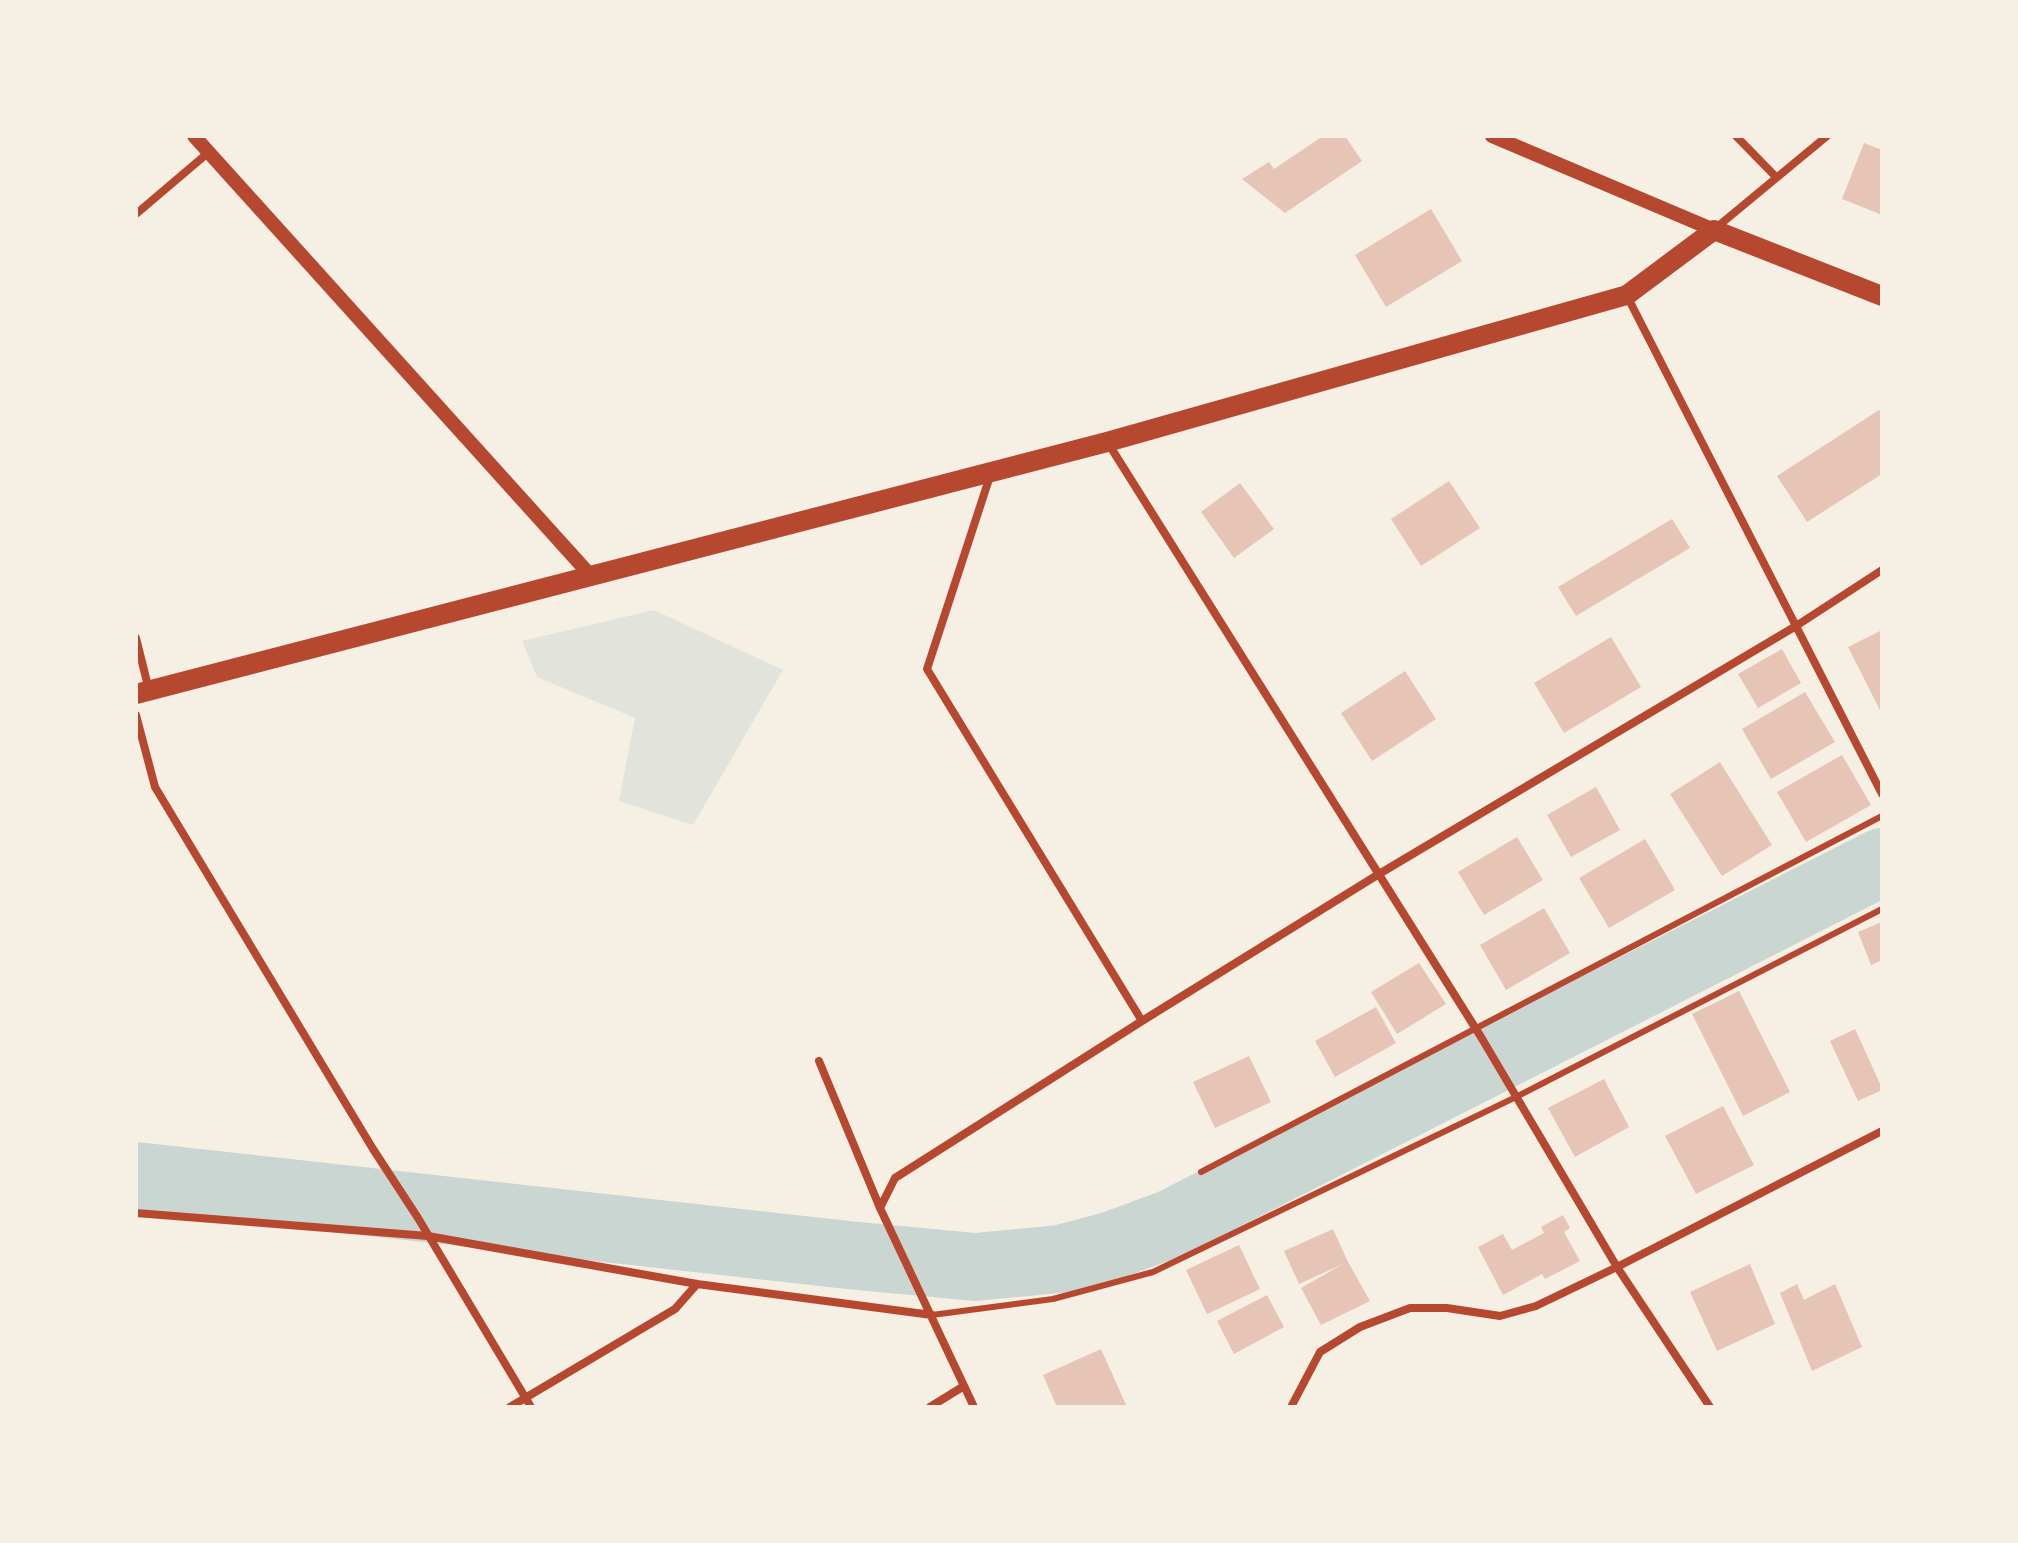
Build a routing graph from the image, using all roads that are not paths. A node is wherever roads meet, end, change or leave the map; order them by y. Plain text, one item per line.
1 (194, 136) edge
2 (1492, 136) edge
3 (1736, 136) edge
4 (1827, 136) edge
5 (209, 152) junction
6 (1776, 177) junction
7 (136, 214) edge
8 (1714, 230) junction
9 (1627, 295) junction
10 (1882, 296) edge
11 (1107, 442) junction
12 (991, 472) junction
13 (1882, 570) edge
14 (591, 576) junction
15 (1796, 626) junction
16 (136, 638) edge
17 (142, 692) edge
18 (136, 715) edge
19 (1882, 794) edge
20 (1882, 816) edge
21 (1379, 874) junction
22 (1882, 909) edge
23 (1142, 1021) junction
24 (1475, 1028) junction
25 (819, 1061) dead end
26 (1516, 1097) junction
27 (1882, 1131) edge
28 (1201, 1172) dead end
29 (880, 1208) junction
30 (136, 1213) edge
31 (428, 1236) junction
32 (1617, 1267) junction
33 (697, 1284) junction
34 (932, 1315) junction
35 (964, 1386) junction
36 (525, 1398) junction
37 (510, 1407) edge
38 (531, 1407) edge
39 (930, 1407) edge
40 (974, 1407) edge
41 (1291, 1407) edge
42 (1710, 1407) edge

1 - 5 street
2 - 8 street
3 - 6 street
4 - 6 street
5 - 7 street
5 - 14 street
6 - 8 street
8 - 9 main road
8 - 10 main road
9 - 11 main road
9 - 15 street
11 - 12 main road
11 - 21 street
12 - 14 main road
12 - 23 street
13 - 15 street
14 - 17 main road
15 - 19 street
15 - 21 street
16 - 17 street
18 - 31 street
20 - 24 lane
21 - 23 street
21 - 24 street
22 - 26 lane
23 - 29 street
24 - 26 street
24 - 28 lane
25 - 29 street
26 - 32 street
26 - 34 lane
27 - 32 street
29 - 34 street
30 - 31 street
31 - 33 street
31 - 36 street
32 - 41 street
32 - 42 street
33 - 34 street
33 - 36 street
34 - 35 street
35 - 39 street
35 - 40 street
36 - 37 street
36 - 38 street

